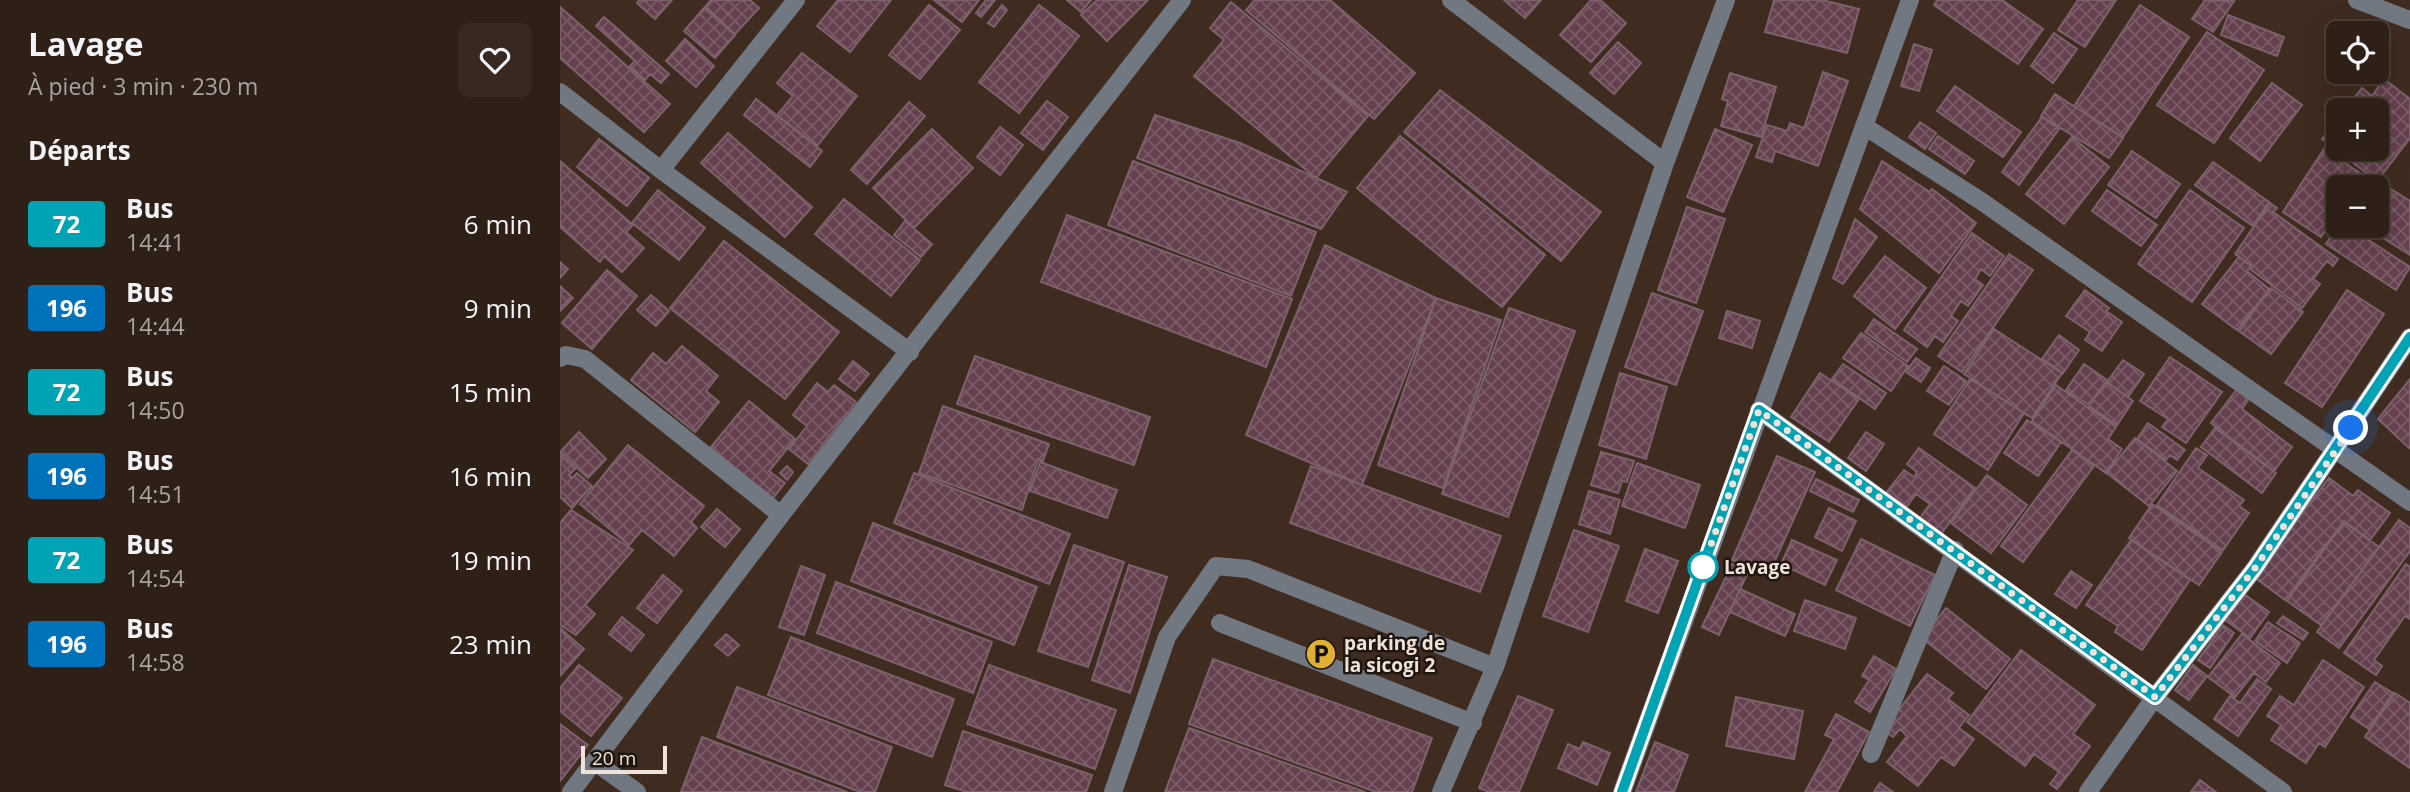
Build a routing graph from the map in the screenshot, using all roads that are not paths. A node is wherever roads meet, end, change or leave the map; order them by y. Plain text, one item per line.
1 (796, 0) edge
2 (1182, 0) edge
3 (1451, 0) edge
4 (1726, 0) edge
5 (1910, 0) edge
6 (2357, 0) edge
7 (2410, 20) edge
8 (560, 92) edge
9 (1864, 126) junction
10 (1665, 163) junction
11 (661, 170) junction
12 (2410, 337) edge
13 (910, 352) junction
14 (560, 358) edge
15 (1759, 410) junction
16 (2336, 450) junction
17 (2410, 502) edge
18 (781, 515) junction
19 (1955, 550) junction
20 (1220, 623) dead end
21 (1495, 667) junction
22 (2155, 697) junction
23 (1473, 723) junction
24 (1871, 754) dead end
25 (595, 762) junction
26 (571, 792) edge
27 (637, 792) edge
28 (1113, 792) edge
29 (1441, 792) edge
30 (1622, 792) edge
31 (2088, 792) edge
32 (2283, 792) edge

1 - 11 street
2 - 13 street
3 - 10 street
4 - 10 street
5 - 9 street
6 - 7 street
8 - 11 street
9 - 15 street
9 - 16 street
10 - 21 street
11 - 13 street
12 - 16 street
13 - 18 street
14 - 18 street
15 - 19 street
15 - 30 street
16 - 17 street
16 - 22 street
18 - 25 street
19 - 22 street
19 - 24 street
20 - 23 street
21 - 23 street
21 - 28 street
22 - 31 street
22 - 32 street
23 - 29 street
25 - 26 street
25 - 27 street

